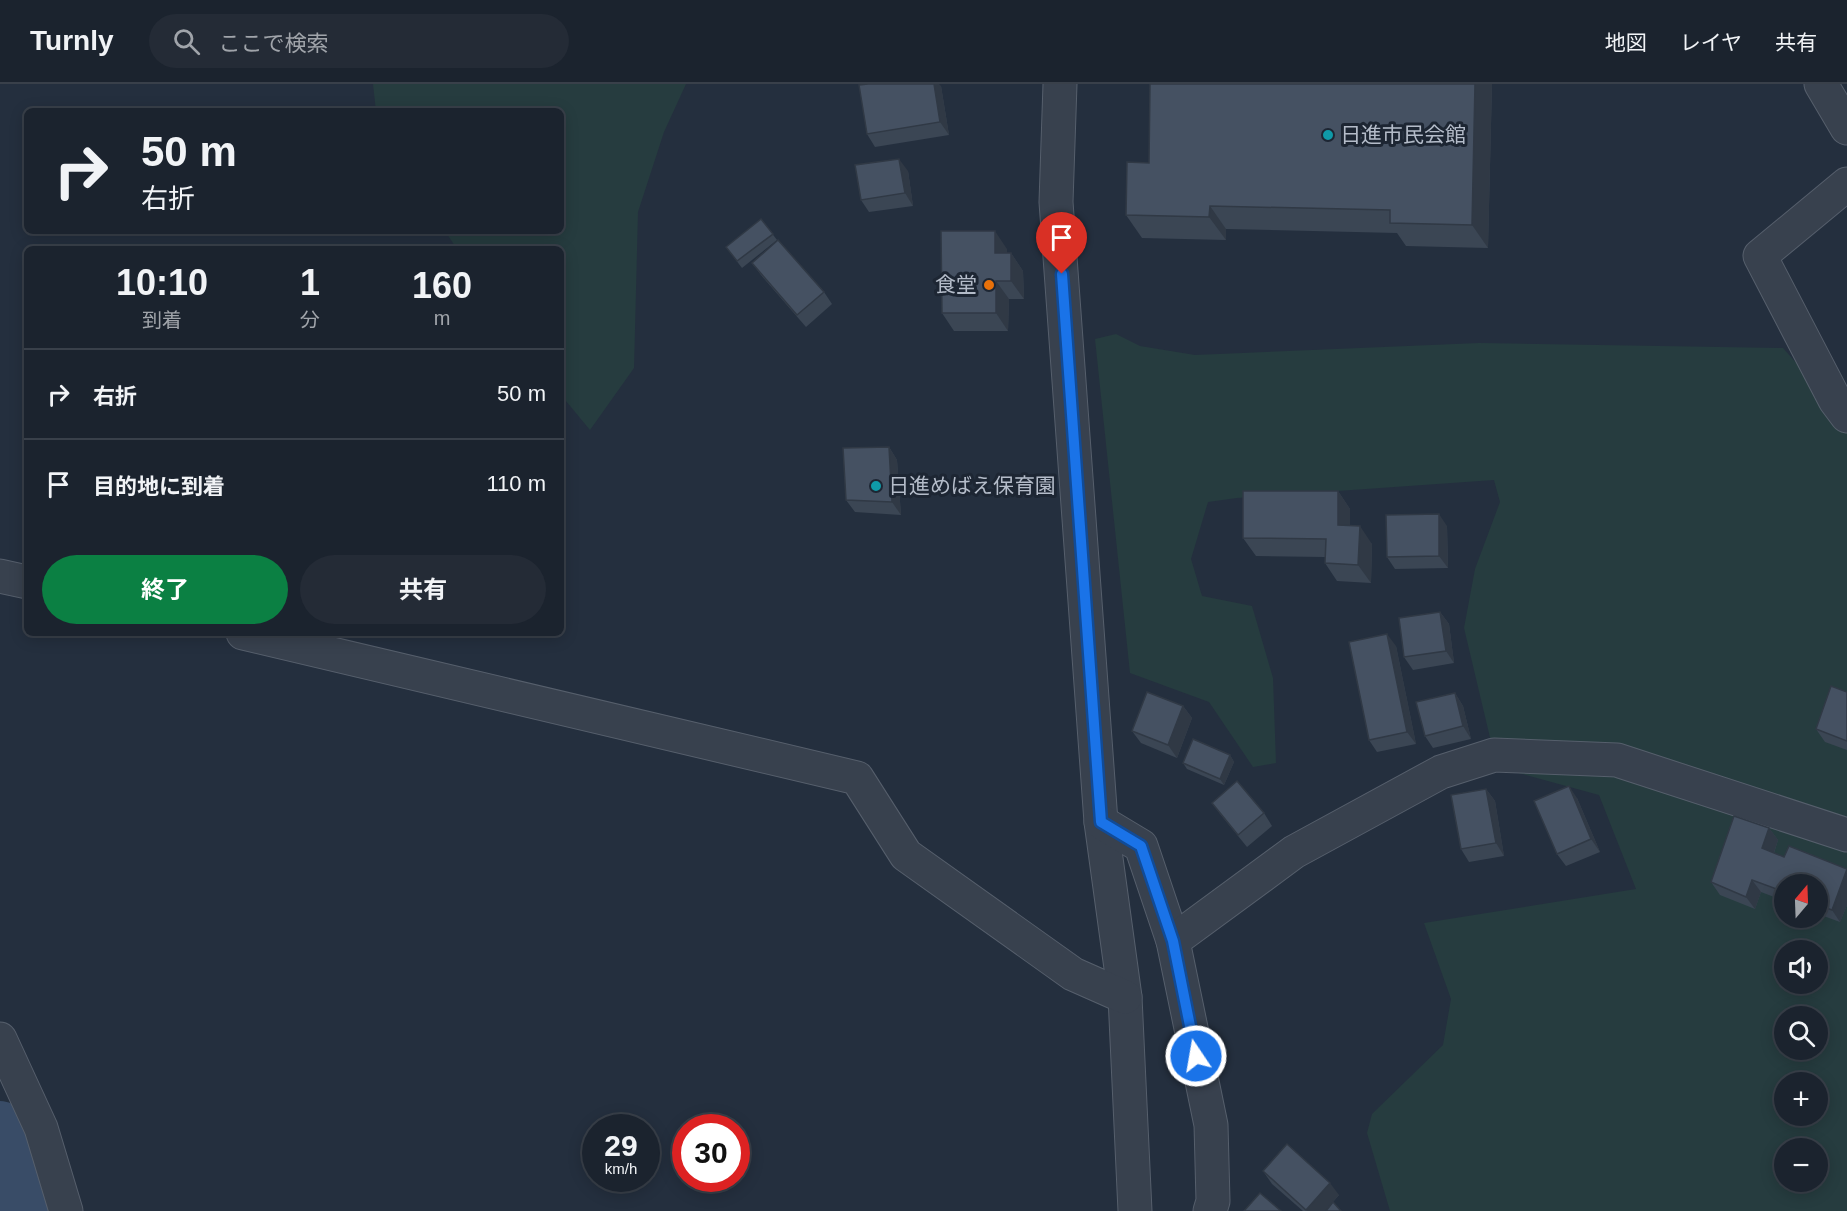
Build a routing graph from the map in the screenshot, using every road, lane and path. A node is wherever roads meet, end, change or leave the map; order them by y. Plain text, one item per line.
1 (1060, 84) edge
2 (1821, 84) edge
3 (1847, 128) edge
4 (1847, 183) edge
5 (1847, 416) edge
6 (0, 576) edge
7 (24, 581) edge
8 (256, 636) edge
9 (1101, 822) junction
10 (1847, 836) edge
11 (1173, 941) junction
12 (1125, 997) junction
13 (0, 1039) edge
14 (66, 1211) edge
15 (1135, 1211) edge
16 (1210, 1211) edge

1 - 9 street
2 - 3 street
4 - 5 street
6 - 7 street
8 - 12 street
9 - 11 street
9 - 12 street
10 - 11 street
11 - 16 street
12 - 15 street
13 - 14 street

